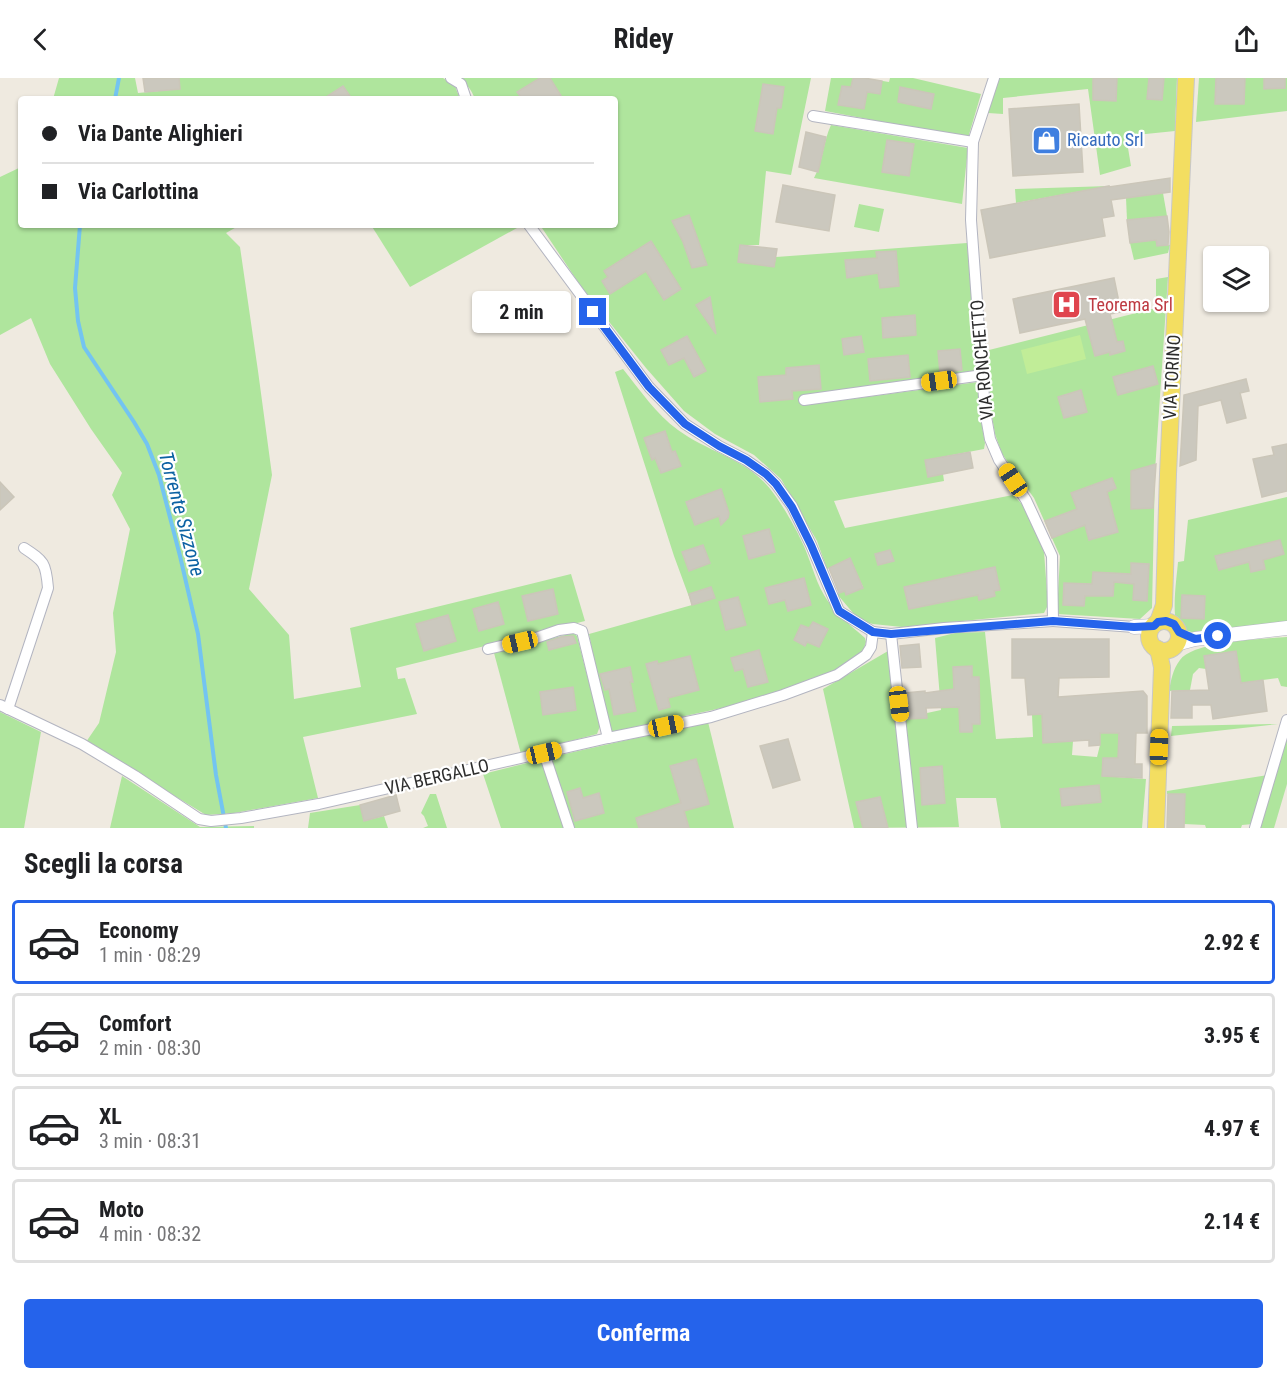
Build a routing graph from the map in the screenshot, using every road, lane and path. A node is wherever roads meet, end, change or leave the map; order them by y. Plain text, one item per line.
1 (451, 78) edge
2 (994, 78) edge
3 (1186, 78) edge
4 (465, 96) edge
5 (813, 116) dead end
6 (973, 142) junction
7 (531, 228) edge
8 (984, 375) junction
9 (804, 400) dead end
10 (24, 548) dead end
11 (1053, 621) junction
12 (1134, 627) joint
13 (1287, 628) edge
14 (873, 632) junction
15 (891, 634) junction
16 (1164, 635) junction
17 (488, 649) dead end
18 (4, 707) edge
19 (1287, 720) edge
20 (608, 738) junction
21 (544, 753) junction
22 (569, 828) edge
23 (912, 828) edge
24 (1156, 828) edge
25 (1256, 828) edge

1 - 4 street
2 - 6 street, VIA RONCHETTO
3 - 16 main road, VIA TORINO
5 - 6 street
6 - 8 street, VIA RONCHETTO
7 - 14 street
8 - 9 street
8 - 11 street, VIA RONCHETTO
10 - 18 street
11 - 12 street
11 - 15 street
12 - 16 street
13 - 16 street
14 - 15 street
14 - 20 street, VIA BERGALLO
15 - 23 street
16 - 24 main road, VIA TORINO
17 - 20 street
18 - 21 street, VIA BERGALLO
19 - 25 street
20 - 21 street, VIA BERGALLO
21 - 22 street

